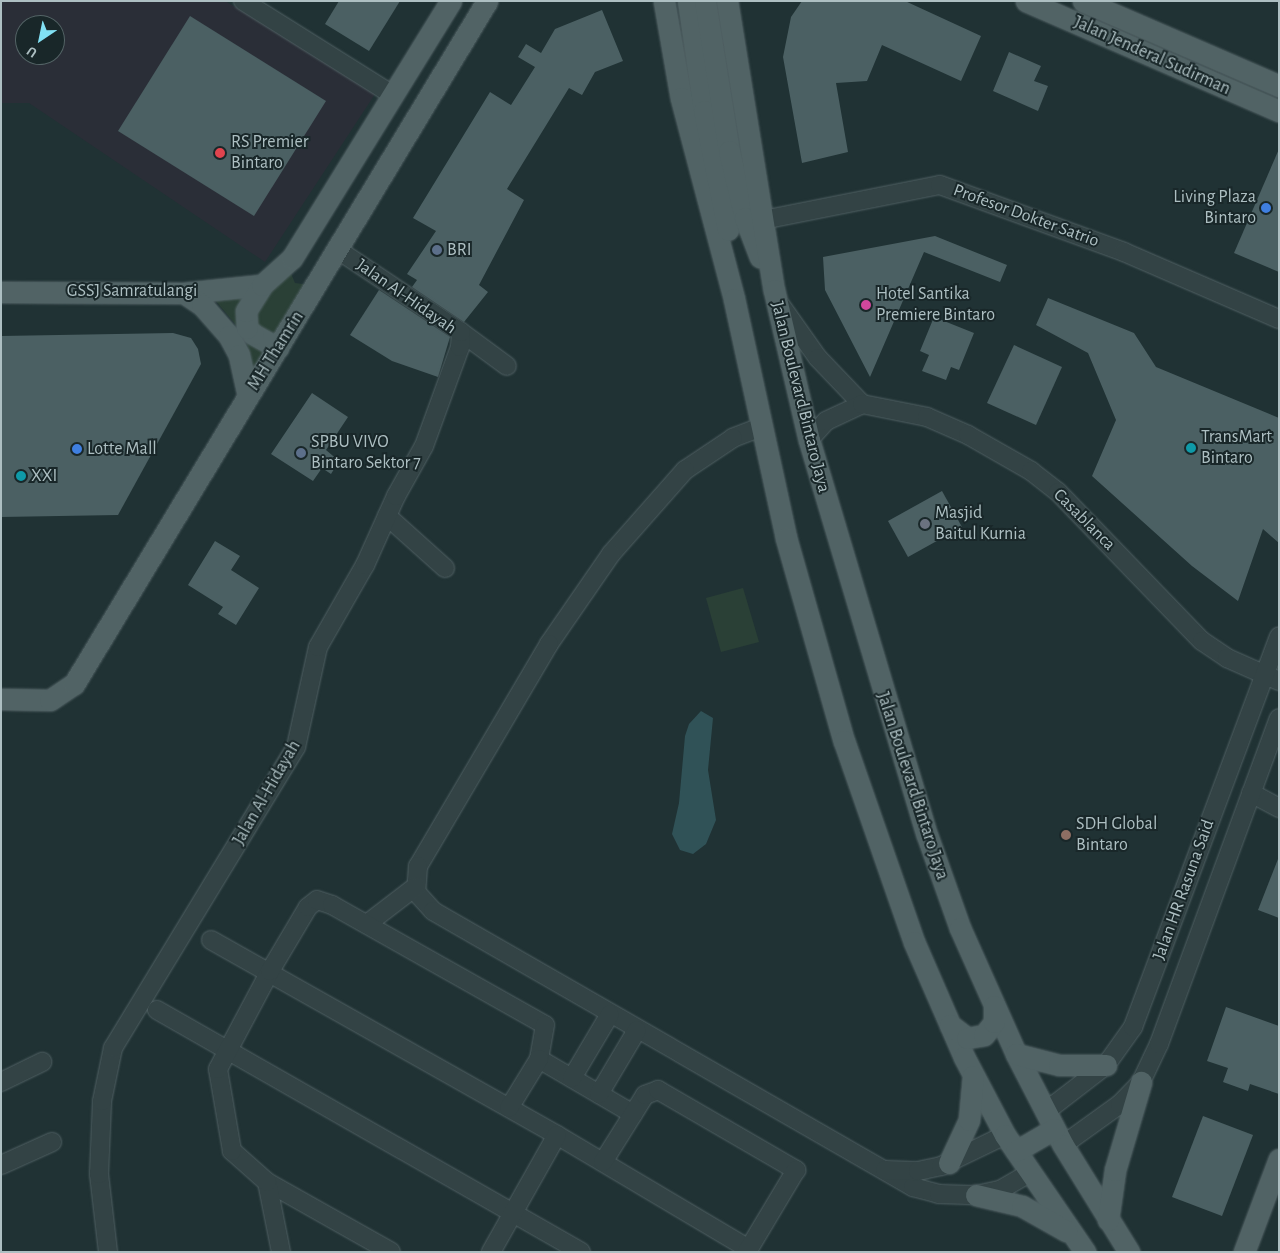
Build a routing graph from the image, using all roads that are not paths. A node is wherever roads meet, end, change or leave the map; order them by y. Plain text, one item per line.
1 (243, 1) edge
2 (451, 1) edge
3 (487, 1) edge
4 (664, 1) edge
5 (688, 1) edge
6 (704, 1) edge
7 (727, 1) edge
8 (740, 1) edge
9 (1026, 1) edge
10 (1083, 1) edge
11 (730, 28) junction
12 (1279, 86) edge
13 (393, 95) junction
14 (1279, 111) edge
15 (745, 220) junction
16 (338, 250) junction
17 (262, 285) junction
18 (1, 292) edge
19 (184, 292) junction
20 (774, 293) junction
21 (734, 300) junction
22 (1279, 318) edge
23 (461, 332) junction
24 (278, 348) junction
25 (507, 366) dead end
26 (248, 396) junction
27 (862, 404) junction
28 (761, 427) junction
29 (808, 440) junction
30 (387, 516) junction
31 (445, 568) dead end
32 (1279, 636) edge
33 (1272, 678) edge
34 (1, 699) edge
35 (1279, 718) edge
36 (1264, 796) edge
37 (1279, 808) edge
38 (415, 887) junction
39 (1179, 903) junction
40 (1206, 914) junction
41 (367, 924) junction
42 (211, 940) dead end
43 (270, 971) junction
44 (994, 1006) junction
45 (158, 1010) dead end
46 (610, 1014) junction
47 (950, 1025) junction
48 (637, 1030) junction
49 (228, 1051) junction
50 (1016, 1054) junction
51 (539, 1059) junction
52 (42, 1062) dead end
53 (1106, 1065) junction
54 (973, 1075) junction
55 (572, 1078) junction
56 (1, 1082) edge
57 (1141, 1082) junction
58 (599, 1094) junction
59 (509, 1108) junction
60 (632, 1114) junction
61 (1054, 1129) junction
62 (557, 1135) junction
63 (52, 1142) dead end
64 (1011, 1143) junction
65 (1279, 1159) edge
66 (603, 1162) junction
67 (949, 1163) junction
68 (1, 1165) edge
69 (882, 1170) junction
70 (1030, 1173) junction
71 (266, 1182) junction
72 (976, 1195) junction
73 (513, 1213) junction
74 (1108, 1220) junction
75 (1081, 1246) edge
76 (748, 1250) edge
77 (108, 1252) edge
78 (281, 1252) edge
79 (391, 1252) edge
80 (491, 1252) edge
81 (581, 1252) edge
82 (1128, 1252) edge
83 (1244, 1252) edge

1 - 13 street
2 - 13 main road
3 - 16 main road, MH Thamrin
4 - 21 main road, Jalan Boulevard Bintaro Jaya
5 - 15 main road, Jalan Boulevard Bintaro Jaya
6 - 15 main road, Jalan Boulevard Bintaro Jaya
7 - 11 main road, Jalan Boulevard Bintaro Jaya
8 - 11 main road
9 - 14 main road, Jalan Jenderal Sudirman
10 - 12 main road, Jalan Jenderal Sudirman
11 - 15 main road, Jalan Boulevard Bintaro Jaya
13 - 17 main road
15 - 20 main road, Jalan Boulevard Bintaro Jaya
15 - 21 main road, Jalan Boulevard Bintaro Jaya
15 - 22 street, Profesor Dokter Satrio
16 - 23 street, Jalan Al-Hidayah
16 - 24 main road, MH Thamrin
17 - 19 main road, GSSJ Samratulangi
17 - 24 main road
18 - 19 main road, GSSJ Samratulangi
19 - 26 main road
20 - 27 street
20 - 29 main road, Jalan Boulevard Bintaro Jaya
21 - 28 main road, Jalan Boulevard Bintaro Jaya
23 - 25 street
23 - 30 street, Jalan Al-Hidayah
24 - 26 main road, MH Thamrin
26 - 34 main road, MH Thamrin
27 - 29 street
27 - 33 street, Casablanca
28 - 38 street
28 - 47 main road, Jalan Boulevard Bintaro Jaya
29 - 44 main road, Jalan Boulevard Bintaro Jaya
30 - 31 street
30 - 77 street, Jalan Al-Hidayah
32 - 33 street, Jalan HR Rasuna Said
33 - 39 street, Jalan HR Rasuna Said
35 - 36 street, Jalan HR Rasuna Said
36 - 37 street
36 - 40 street, Jalan HR Rasuna Said
38 - 41 street
38 - 46 street
39 - 40 street
39 - 53 street, Jalan HR Rasuna Said
40 - 57 street, Jalan HR Rasuna Said
41 - 43 street
41 - 51 street
42 - 43 street
43 - 49 street
43 - 59 street
44 - 47 main road
44 - 50 main road, Jalan Boulevard Bintaro Jaya
45 - 49 street
46 - 48 street
46 - 55 street
47 - 54 main road, Jalan Boulevard Bintaro Jaya
48 - 58 street
48 - 69 street
49 - 71 street
49 - 73 street
50 - 53 main road
50 - 61 main road, Jalan Boulevard Bintaro Jaya
51 - 55 street
51 - 59 street
52 - 56 street
53 - 61 street, Jalan HR Rasuna Said
54 - 64 main road, Jalan Boulevard Bintaro Jaya
54 - 67 main road
55 - 58 street
57 - 61 street, Jalan HR Rasuna Said
57 - 74 main road
58 - 60 street
59 - 62 street
60 - 66 street
60 - 76 street
61 - 64 main road
61 - 74 main road, Jalan Boulevard Bintaro Jaya
62 - 66 street
62 - 73 street
63 - 68 street
64 - 67 street
64 - 70 main road, Jalan Boulevard Bintaro Jaya
65 - 83 main road
66 - 76 street
67 - 69 street
69 - 72 street
70 - 72 street
70 - 75 main road, Jalan Boulevard Bintaro Jaya
71 - 78 street
71 - 79 street
72 - 75 main road
73 - 80 street
73 - 81 street
74 - 82 main road, Jalan Boulevard Bintaro Jaya

